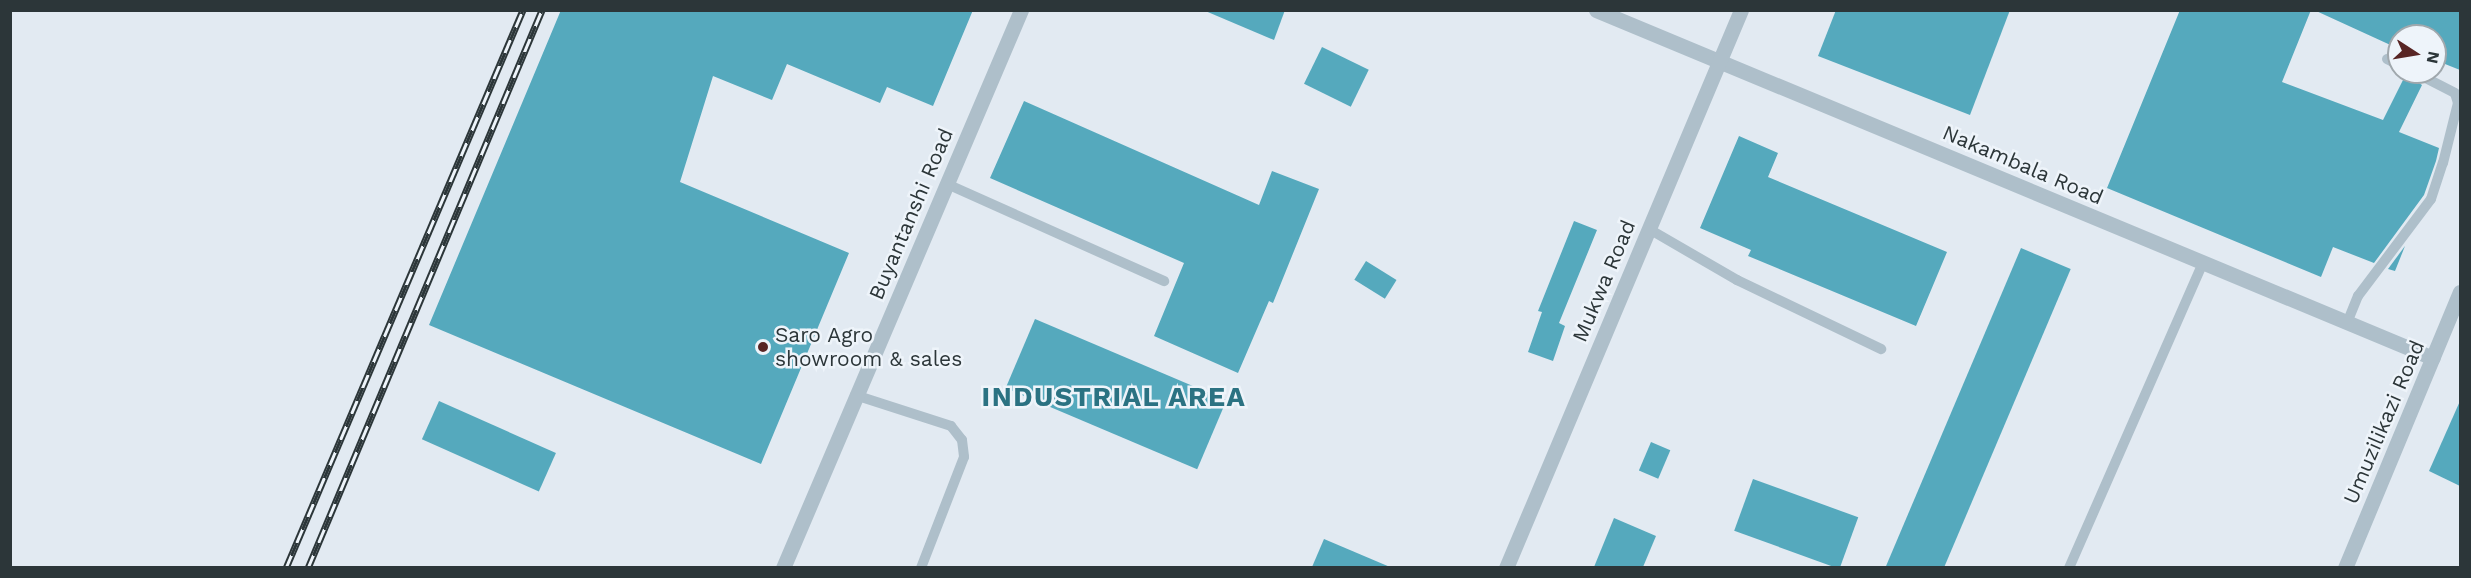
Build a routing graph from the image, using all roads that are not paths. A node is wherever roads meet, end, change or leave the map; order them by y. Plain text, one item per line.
1 (1022, 10) edge
2 (1596, 10) edge
3 (1741, 10) edge
4 (1720, 62) junction
5 (2437, 84) edge
6 (947, 184) junction
7 (1649, 229) junction
8 (2203, 263) junction
9 (1164, 281) dead end
10 (2460, 292) edge
11 (2347, 323) junction
12 (1881, 349) dead end
13 (2433, 358) junction
14 (855, 395) junction
15 (783, 567) edge
16 (921, 567) edge
17 (1506, 567) edge
18 (2069, 567) edge
19 (2345, 567) edge

1 - 6 street, Buyantanshi Road
2 - 4 street, Nakambala Road
3 - 4 street, Mukwa Road
4 - 7 street, Mukwa Road
4 - 8 street, Nakambala Road
5 - 11 lane
6 - 9 lane
6 - 14 street, Buyantanshi Road
7 - 12 lane
7 - 17 street, Mukwa Road
8 - 11 street, Nakambala Road
8 - 18 lane
10 - 13 street, Umuzilikazi Road
11 - 13 street, Nakambala Road
13 - 19 street, Umuzilikazi Road
14 - 15 street, Buyantanshi Road
14 - 16 lane

